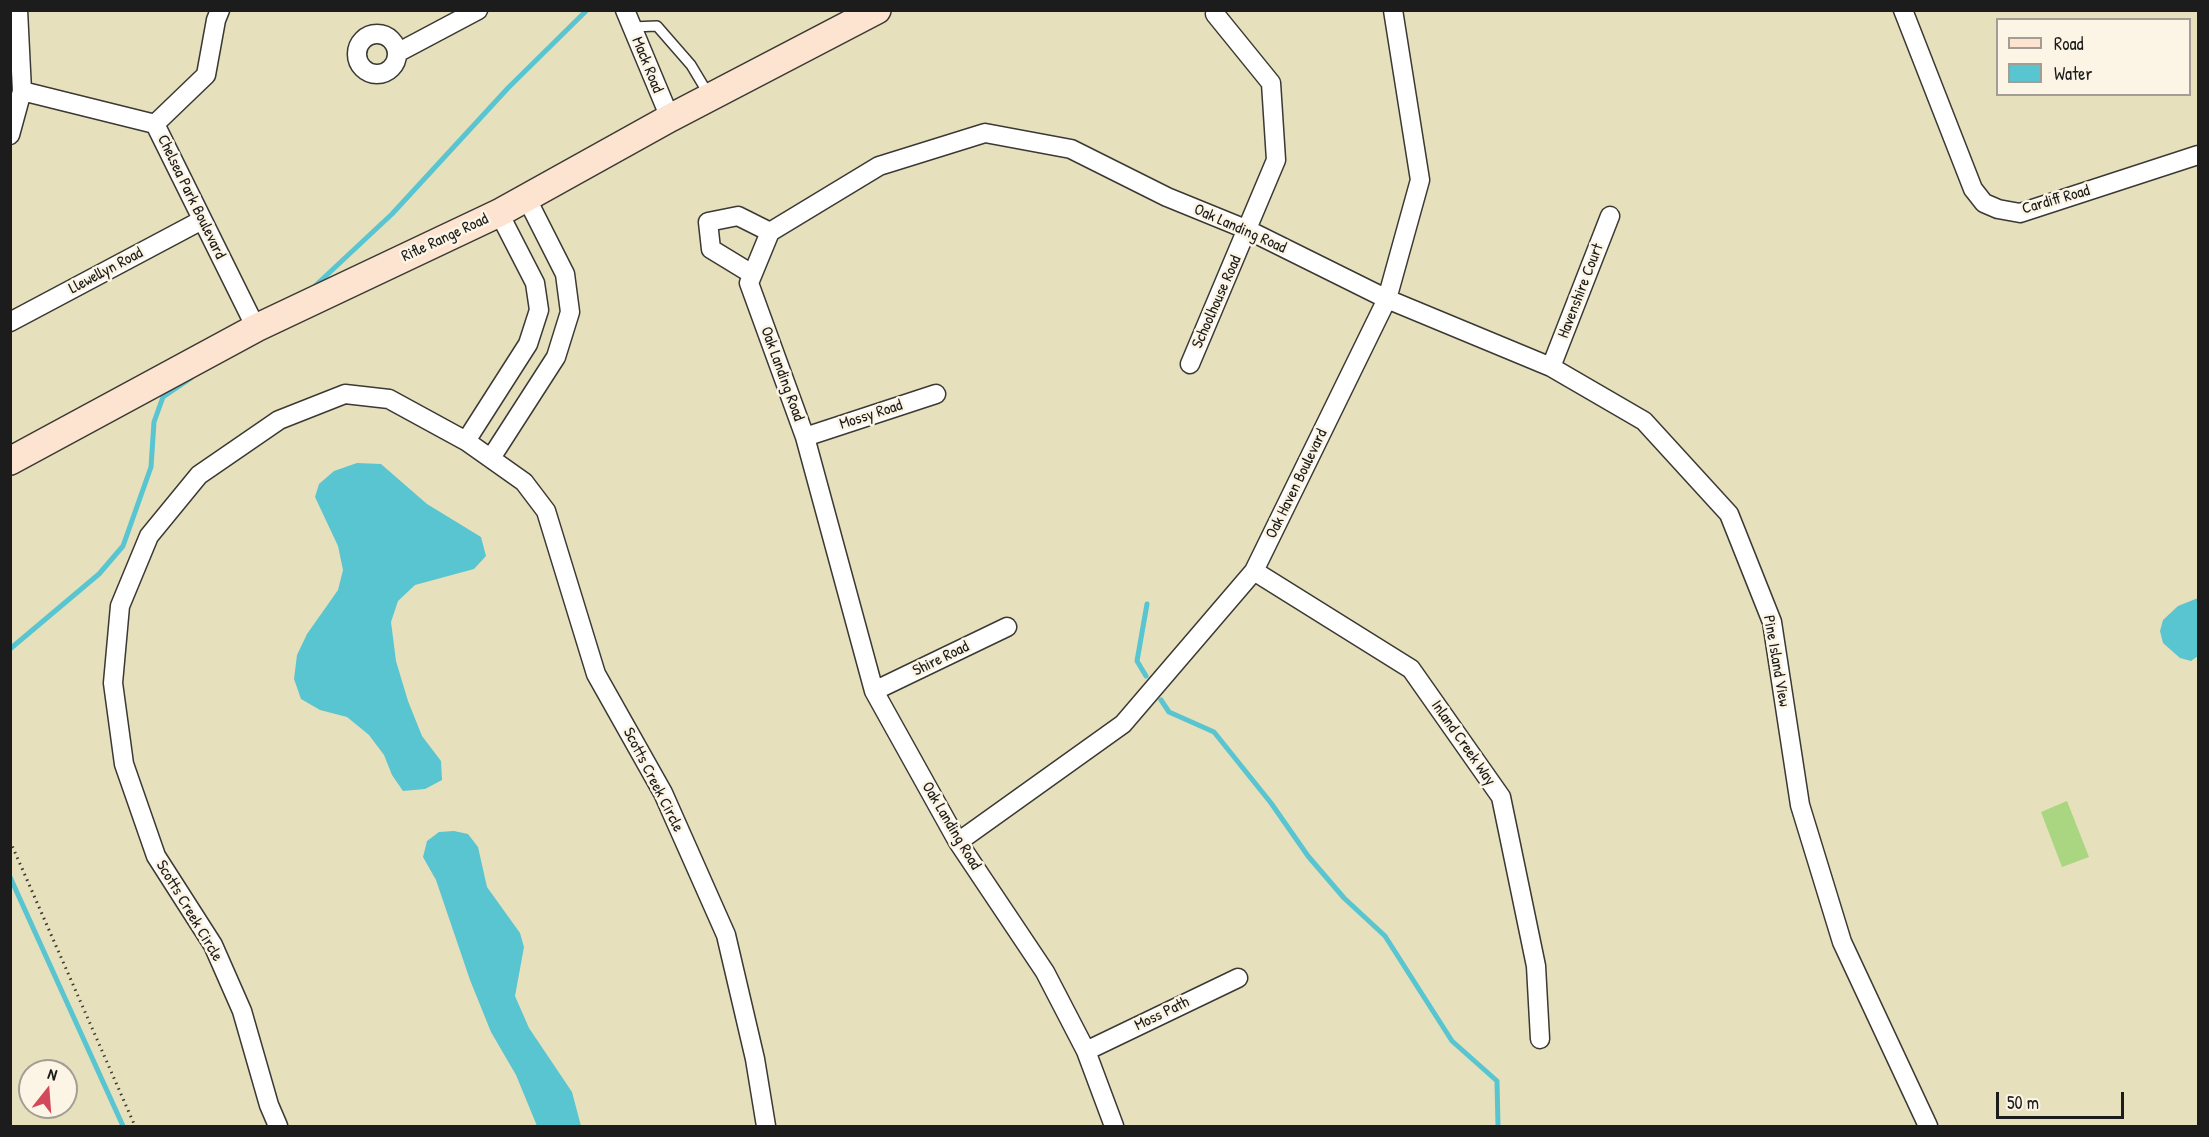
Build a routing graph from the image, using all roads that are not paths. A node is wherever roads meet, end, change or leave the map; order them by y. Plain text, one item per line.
1 (18, 10) edge
2 (220, 10) edge
3 (478, 10) edge
4 (877, 10) edge
5 (1393, 10) edge
6 (1903, 10) edge
7 (1215, 14) dead end
8 (848, 17) edge
9 (628, 19) edge
10 (397, 53) dead end
11 (22, 91) junction
12 (711, 97) junction
13 (670, 118) junction
14 (155, 124) junction
15 (10, 135) edge
16 (2199, 155) edge
17 (526, 197) junction
18 (499, 213) junction
19 (1610, 216) dead end
20 (202, 220) junction
21 (1248, 230) junction
22 (770, 232) junction
23 (752, 274) junction
24 (1387, 299) junction
25 (10, 322) edge
26 (256, 328) junction
27 (1190, 364) dead end
28 (1551, 367) junction
29 (936, 394) dead end
30 (805, 437) junction
31 (466, 441) junction
32 (491, 458) junction
33 (10, 461) edge
34 (1254, 571) junction
35 (1007, 627) dead end
36 (874, 692) junction
37 (958, 842) junction
38 (1238, 978) dead end
39 (1540, 1039) dead end
40 (1086, 1051) junction
41 (278, 1126) edge
42 (766, 1126) edge
43 (1114, 1126) edge
44 (1929, 1126) edge

1 - 11 street
2 - 14 street
3 - 10 street
4 - 8 main road, Rifle Range Road
5 - 24 street, Oak Haven Boulevard
6 - 16 street, Cardiff Road
7 - 21 street, Schoolhouse Road
8 - 12 main road, Rifle Range Road
9 - 12 lane
9 - 13 street, Mack Road
11 - 14 street, Chelsea Park Boulevard
11 - 15 street
12 - 13 main road, Rifle Range Road
13 - 17 main road, Rifle Range Road
14 - 20 street, Chelsea Park Boulevard
17 - 18 main road, Rifle Range Road
17 - 32 street
18 - 26 main road, Rifle Range Road
18 - 31 street
19 - 28 street, Havenshire Court
20 - 25 street, Llewellyn Road
20 - 26 street, Chelsea Park Boulevard
21 - 22 street, Oak Landing Road
21 - 24 street, Oak Landing Road
21 - 27 street, Schoolhouse Road
22 - 23 street, Oak Landing Road
22 - 23 street
23 - 30 street, Oak Landing Road
24 - 28 street, Pine Island View
24 - 34 street, Oak Haven Boulevard
26 - 33 main road, Rifle Range Road
28 - 44 street, Pine Island View
29 - 30 street, Mossy Road
30 - 36 street, Oak Landing Road
31 - 32 street, Scotts Creek Circle
31 - 41 street, Scotts Creek Circle
32 - 42 street, Scotts Creek Circle
34 - 37 street, Oak Haven Boulevard
34 - 39 street, Inland Creek Way
35 - 36 street, Shire Road
36 - 37 street, Oak Landing Road
37 - 40 street, Oak Landing Road
38 - 40 street, Moss Path
40 - 43 street, Oak Landing Road

